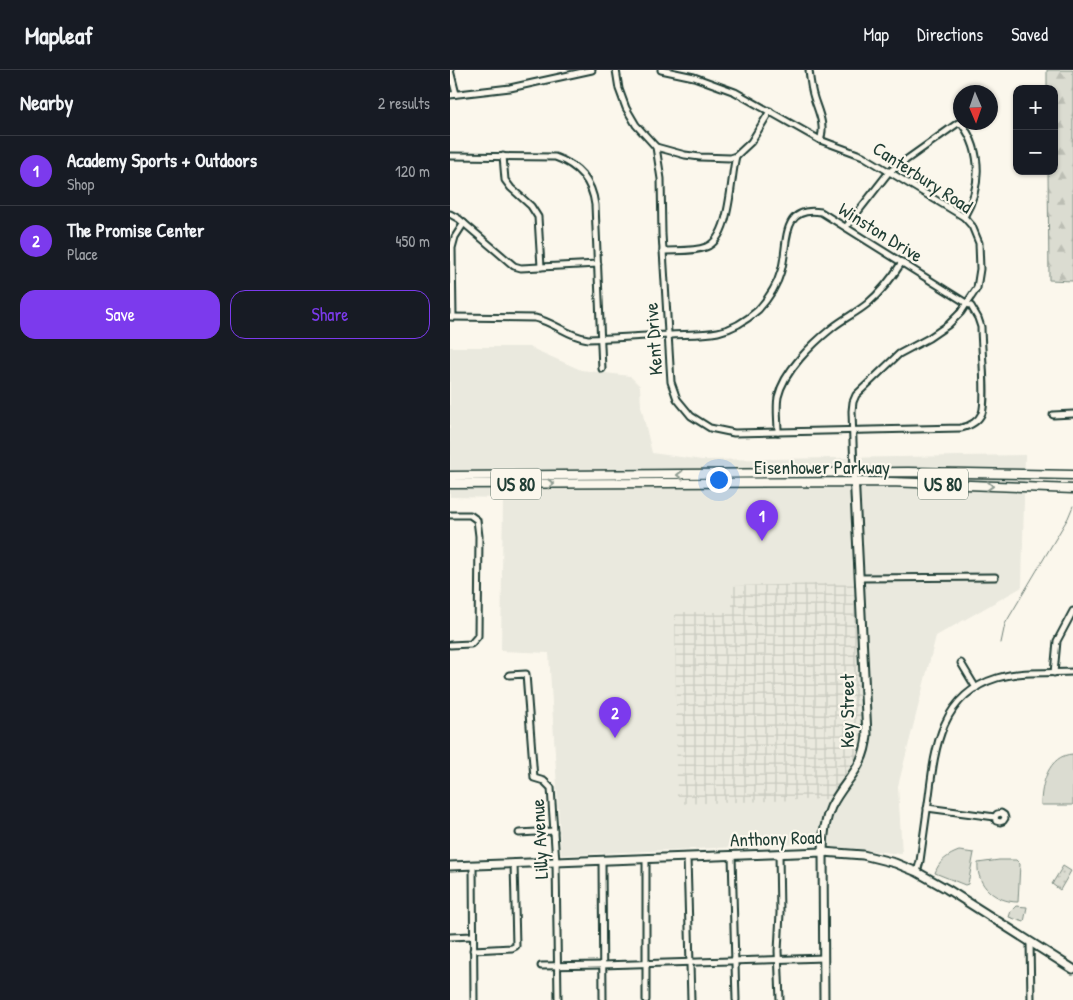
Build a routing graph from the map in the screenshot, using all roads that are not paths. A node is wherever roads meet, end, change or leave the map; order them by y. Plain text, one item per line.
1 (450, 70) edge
2 (590, 70) edge
3 (616, 70) edge
4 (662, 70) edge
5 (810, 70) edge
6 (453, 95) edge
7 (770, 111) junction
8 (820, 140) junction
9 (656, 147) junction
10 (450, 156) edge
11 (503, 156) junction
12 (736, 156) junction
13 (889, 172) junction
14 (450, 214) edge
15 (964, 218) junction
16 (464, 223) junction
17 (846, 227) junction
18 (663, 251) junction
19 (902, 262) junction
20 (598, 264) junction
21 (541, 267) junction
22 (967, 304) junction
23 (451, 317) edge
24 (667, 335) junction
25 (602, 338) junction
26 (602, 369) dead end
27 (1073, 414) edge
28 (1053, 415) dead end
29 (853, 431) junction
30 (778, 432) junction
31 (854, 473) junction
32 (1073, 475) edge
33 (450, 476) edge
34 (854, 482) junction
35 (450, 484) edge
36 (1073, 489) edge
37 (450, 515) edge
38 (995, 577) dead end
39 (858, 578) junction
40 (1073, 612) edge
41 (450, 645) edge
42 (961, 664) dead end
43 (1073, 672) edge
44 (1054, 673) junction
45 (509, 675) dead end
46 (976, 688) junction
47 (927, 808) junction
48 (995, 817) dead end
49 (554, 831) junction
50 (519, 833) dead end
51 (822, 852) junction
52 (779, 854) junction
53 (732, 856) junction
54 (687, 858) junction
55 (646, 859) junction
56 (602, 861) junction
57 (556, 862) junction
58 (514, 864) junction
59 (473, 865) junction
60 (450, 866) edge
61 (917, 872) junction
62 (473, 936) junction
63 (450, 937) edge
64 (1030, 942) junction
65 (473, 950) junction
66 (824, 958) junction
67 (779, 959) junction
68 (735, 961) junction
69 (690, 962) junction
70 (646, 964) junction
71 (602, 965) junction
72 (541, 966) dead end
73 (558, 966) junction
74 (1073, 969) edge
75 (474, 1000) edge
76 (558, 1000) edge
77 (603, 1000) edge
78 (646, 1000) edge
79 (691, 1000) edge
80 (736, 1000) edge
81 (780, 1000) edge
82 (824, 1000) edge
83 (1031, 1000) edge

1 - 6 street
2 - 6 street
3 - 9 street
4 - 7 street, Canterbury Road
5 - 8 street
7 - 8 street, Canterbury Road
7 - 12 street
8 - 13 street, Canterbury Road
9 - 12 street
9 - 18 street, Kent Drive
10 - 11 street
11 - 20 street
11 - 21 street
12 - 18 street
13 - 15 street, Canterbury Road
13 - 15 street
13 - 17 street
14 - 16 street
15 - 22 street, Canterbury Road
16 - 21 street
16 - 23 street
17 - 19 street, Winston Drive
17 - 24 street, Winston Drive
18 - 24 street, Kent Drive
19 - 22 street, Winston Drive
19 - 30 street
20 - 21 street
20 - 25 street
22 - 29 street, Canterbury Road
22 - 29 street, Winston Drive
23 - 25 street, Winston Drive
24 - 25 street, Winston Drive
24 - 30 street, Kent Drive
25 - 26 street
27 - 28 street
29 - 30 street, Kent Drive
29 - 31 street, Canterbury Road
31 - 32 main road, Eisenhower Parkway / US 80
31 -> 33 main road, Eisenhower Parkway / US 80
31 - 34 street, Key Street
35 -> 34 main road, Eisenhower Parkway / US 80
34 -> 36 main road, Eisenhower Parkway / US 80
34 - 39 street, Key Street
37 - 41 street
38 - 39 street
39 - 51 street, Key Street
40 - 44 street
42 - 46 street
43 - 44 street
44 - 46 street
45 - 49 street, Lilly Avenue
46 - 47 street
47 - 48 street
47 - 61 street
49 - 50 street
49 - 57 street, Lilly Avenue
51 - 52 street, Anthony Road
51 - 61 street, Anthony Road
51 - 66 street, Key Street
52 - 53 street, Anthony Road
52 - 67 street
53 - 54 street, Anthony Road
53 - 68 street
54 - 55 street, Anthony Road
54 - 69 street
55 - 56 street, Anthony Road
55 - 70 street
56 - 57 street, Anthony Road
56 - 71 street
57 - 58 street, Anthony Road
57 - 73 street, Lilly Avenue
58 - 59 street, Anthony Road
58 - 65 street
59 - 60 street, Anthony Road
59 - 62 street
61 - 64 street, Anthony Road
62 - 63 street
62 - 65 street
64 - 74 street, Anthony Road
64 - 83 street
65 - 75 street
66 - 67 street
66 - 82 street, Key Street
67 - 68 street
67 - 81 street
68 - 69 street
68 - 80 street
69 - 70 street
69 - 79 street
70 - 71 street
70 - 78 street
71 - 73 street
71 - 77 street
72 - 73 street
73 - 76 street, Lilly Avenue

